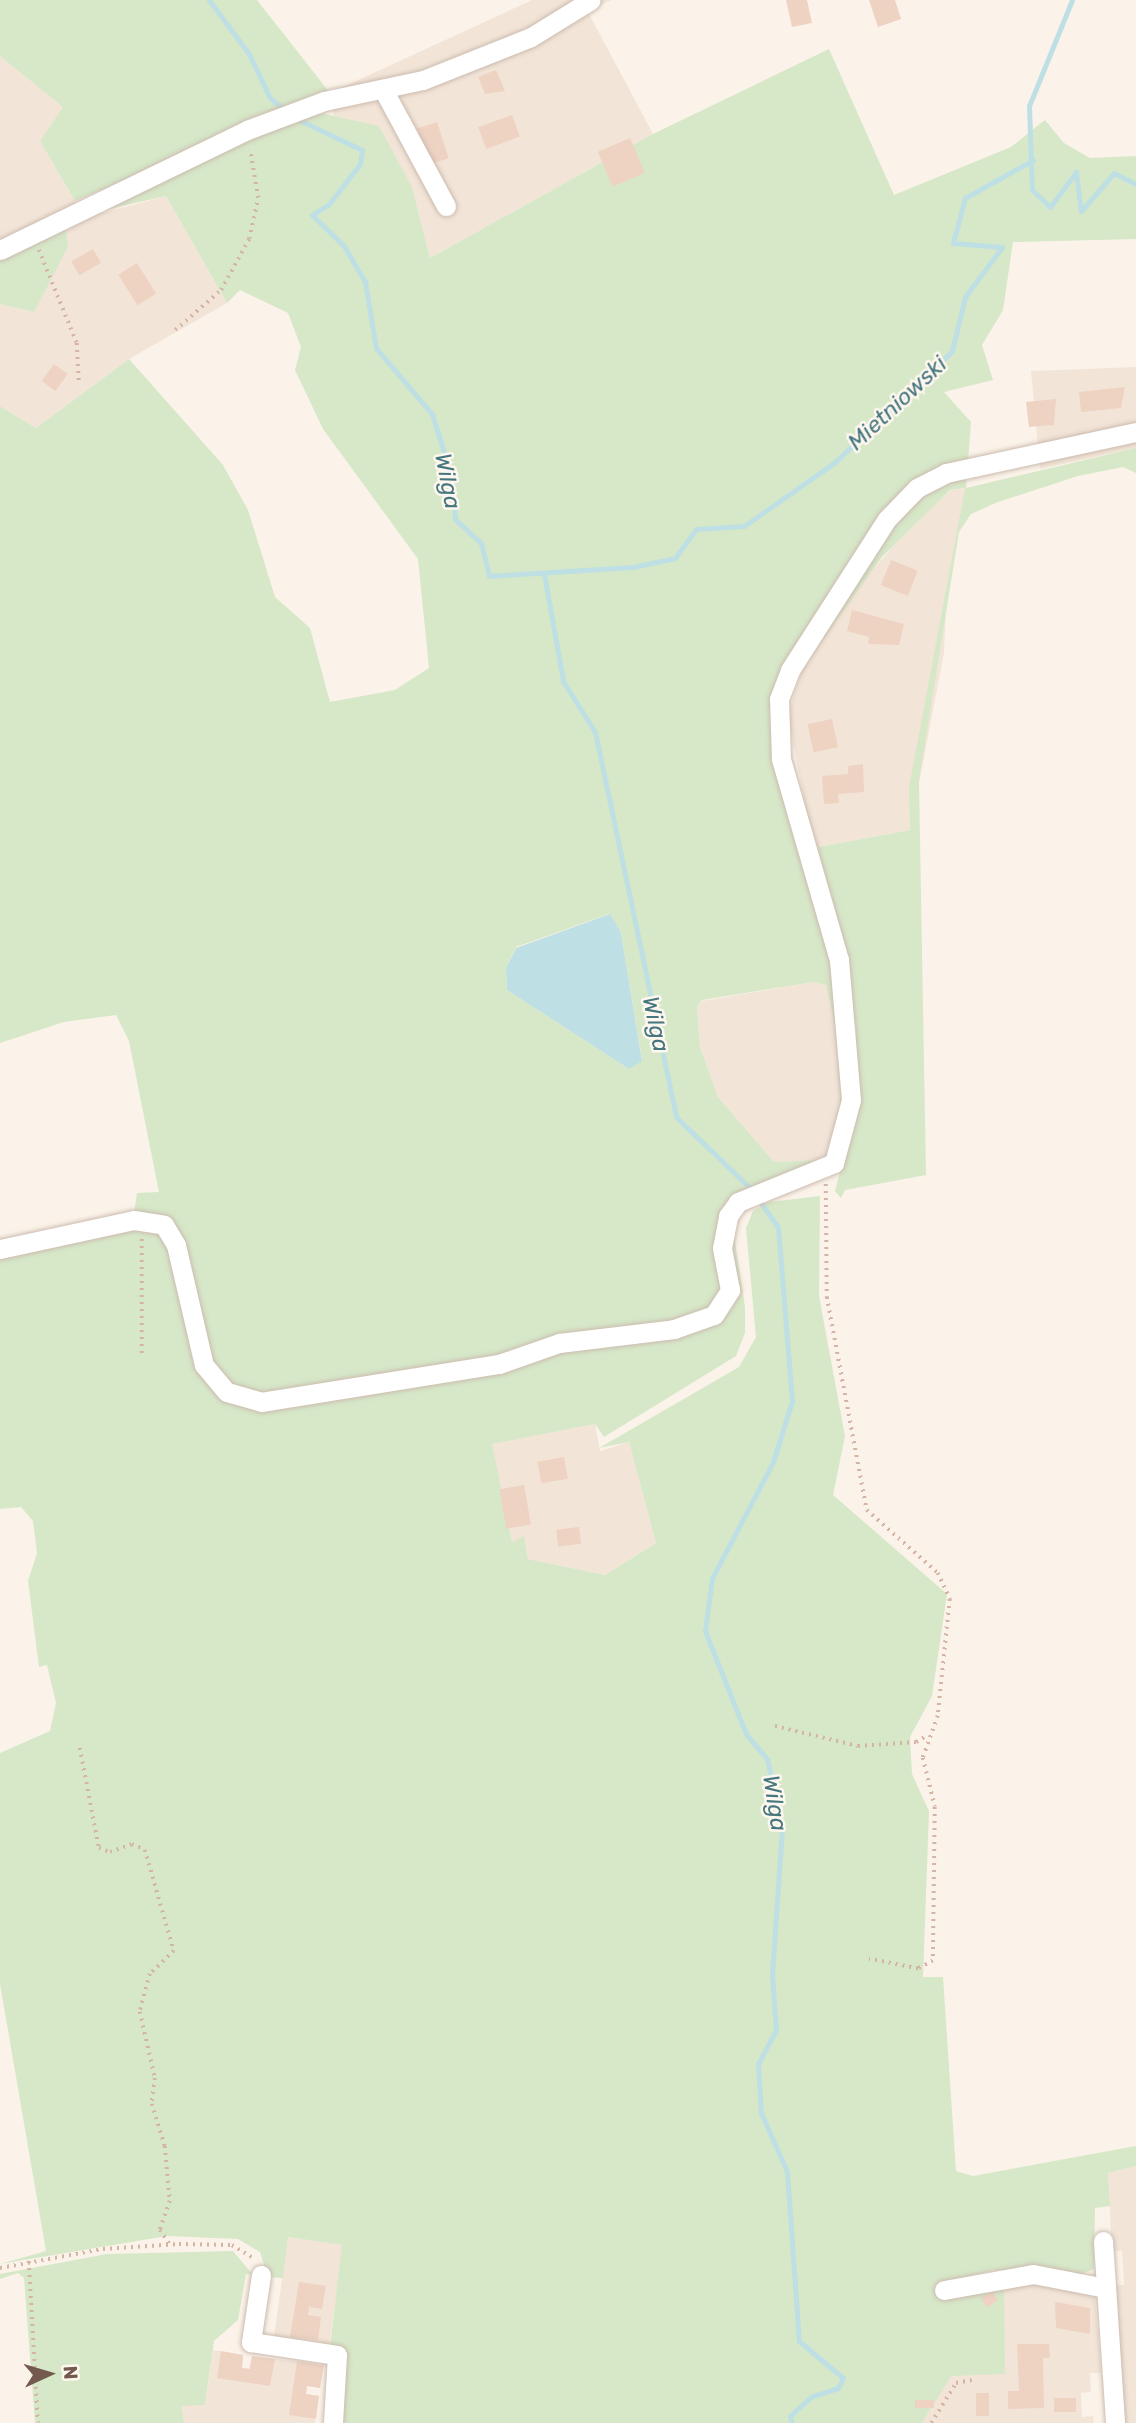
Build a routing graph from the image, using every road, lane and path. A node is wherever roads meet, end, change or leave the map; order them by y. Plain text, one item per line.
1 (590, 0) edge
2 (383, 89) junction
3 (247, 130) junction
4 (446, 206) dead end
5 (32, 232) junction
6 (0, 250) edge
7 (175, 330) dead end
8 (79, 383) dead end
9 (1136, 432) edge
10 (823, 1172) junction
11 (146, 1220) junction
12 (0, 1249) edge
13 (142, 1354) dead end
14 (775, 1726) dead end
15 (926, 1736) junction
16 (80, 1748) dead end
17 (869, 1959) dead end
18 (1103, 2241) dead end
19 (170, 2245) junction
20 (29, 2261) junction
21 (0, 2268) edge
22 (261, 2276) joint
23 (1106, 2288) junction
24 (944, 2290) dead end
25 (976, 2379) dead end
26 (38, 2423) edge
27 (332, 2423) edge
28 (932, 2423) edge
29 (1115, 2423) edge

1 - 2 street
2 - 3 street
2 - 4 street
3 - 5 street
3 - 7 path
5 - 6 street
5 - 8 path
9 - 10 street
10 - 11 street
10 - 15 path
11 - 12 street
11 - 13 path
14 - 15 path
15 - 17 path
16 - 19 path
18 - 23 street
19 - 20 path
19 - 22 path
20 - 21 path
20 - 26 path
22 - 27 street
23 - 24 street
23 - 29 street
25 - 28 path

